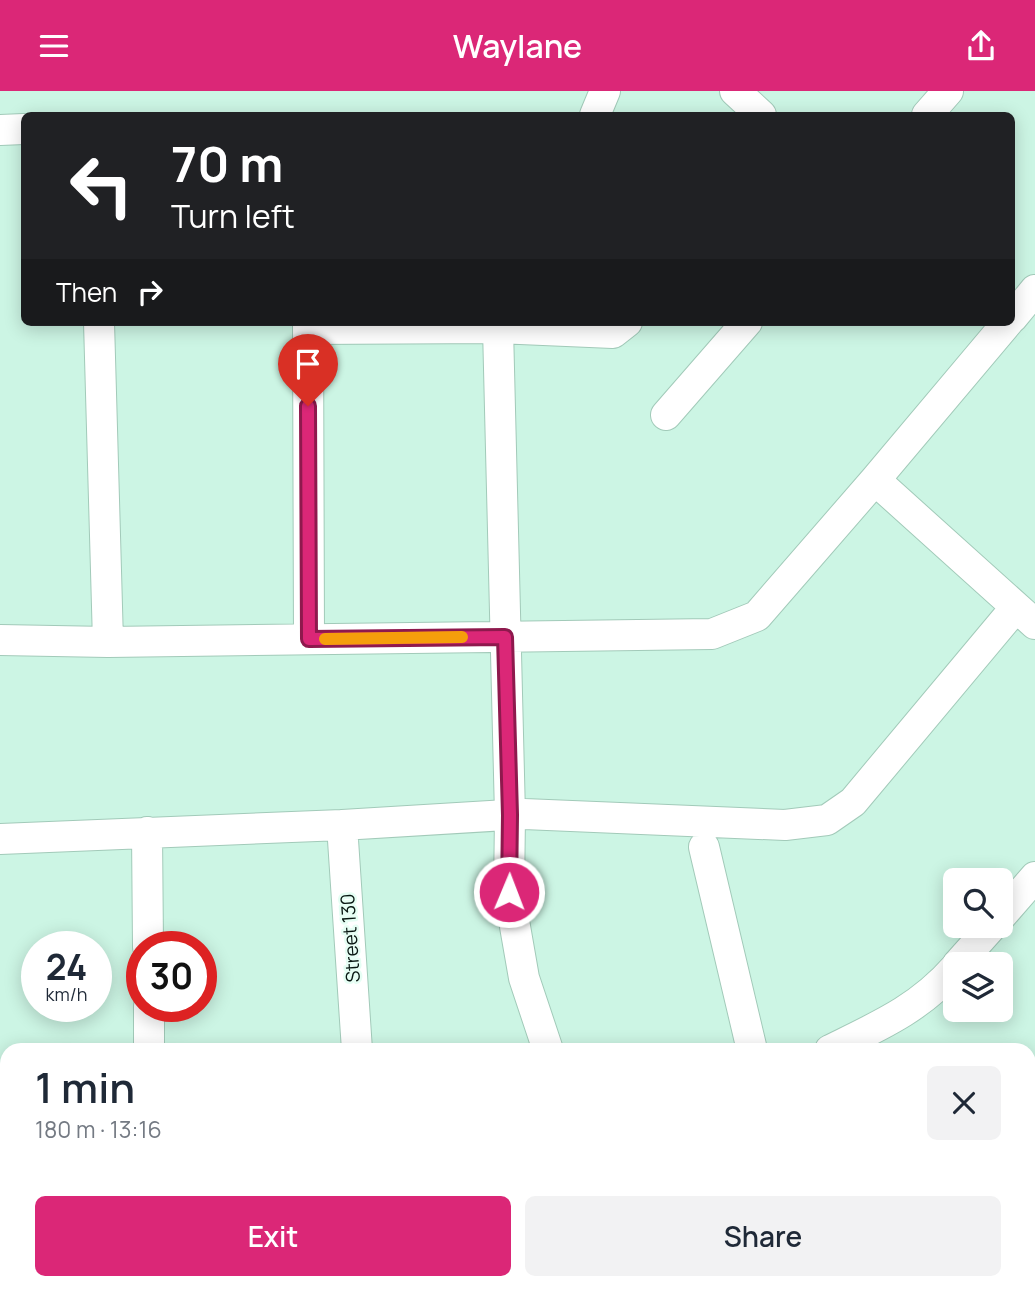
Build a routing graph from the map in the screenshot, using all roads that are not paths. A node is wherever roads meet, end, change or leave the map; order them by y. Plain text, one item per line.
1 (606, 91) edge
2 (735, 91) edge
3 (947, 91) edge
4 (596, 112) edge
5 (758, 112) edge
6 (929, 112) edge
7 (21, 129) edge
8 (0, 130) edge
9 (1035, 290) edge
10 (1015, 310) edge
11 (99, 326) edge
12 (308, 326) edge
13 (371, 326) edge
14 (624, 326) edge
15 (744, 326) edge
16 (1000, 326) edge
17 (498, 328) junction
18 (666, 415) dead end
19 (875, 481) junction
20 (1025, 616) edge
21 (505, 637) junction
22 (309, 639) junction
23 (0, 640) edge
24 (108, 642) junction
25 (510, 815) junction
26 (342, 825) junction
27 (147, 832) junction
28 (0, 839) edge
29 (704, 847) dead end
30 (1035, 877) edge
31 (1013, 902) edge
32 (148, 931) edge
33 (982, 938) edge
34 (969, 952) edge
35 (943, 982) edge
36 (149, 1022) edge
37 (149, 1043) edge
38 (357, 1043) edge
39 (546, 1043) edge
40 (750, 1043) edge
41 (844, 1043) edge

1 - 4 street
2 - 5 street
3 - 6 street
7 - 8 street
9 - 10 street
11 - 24 street
12 - 22 street
13 - 17 street
14 - 17 street
15 - 18 street
16 - 19 street
17 - 21 street
19 - 20 street
19 - 21 street
20 - 25 street
21 - 22 street
21 - 25 street
22 - 24 street
23 - 24 street
25 - 26 street
25 - 39 street
26 - 27 street
26 - 38 street, Street 130
27 - 28 street
27 - 32 street
29 - 40 street
30 - 31 street
33 - 34 street
35 - 41 street
36 - 37 street

